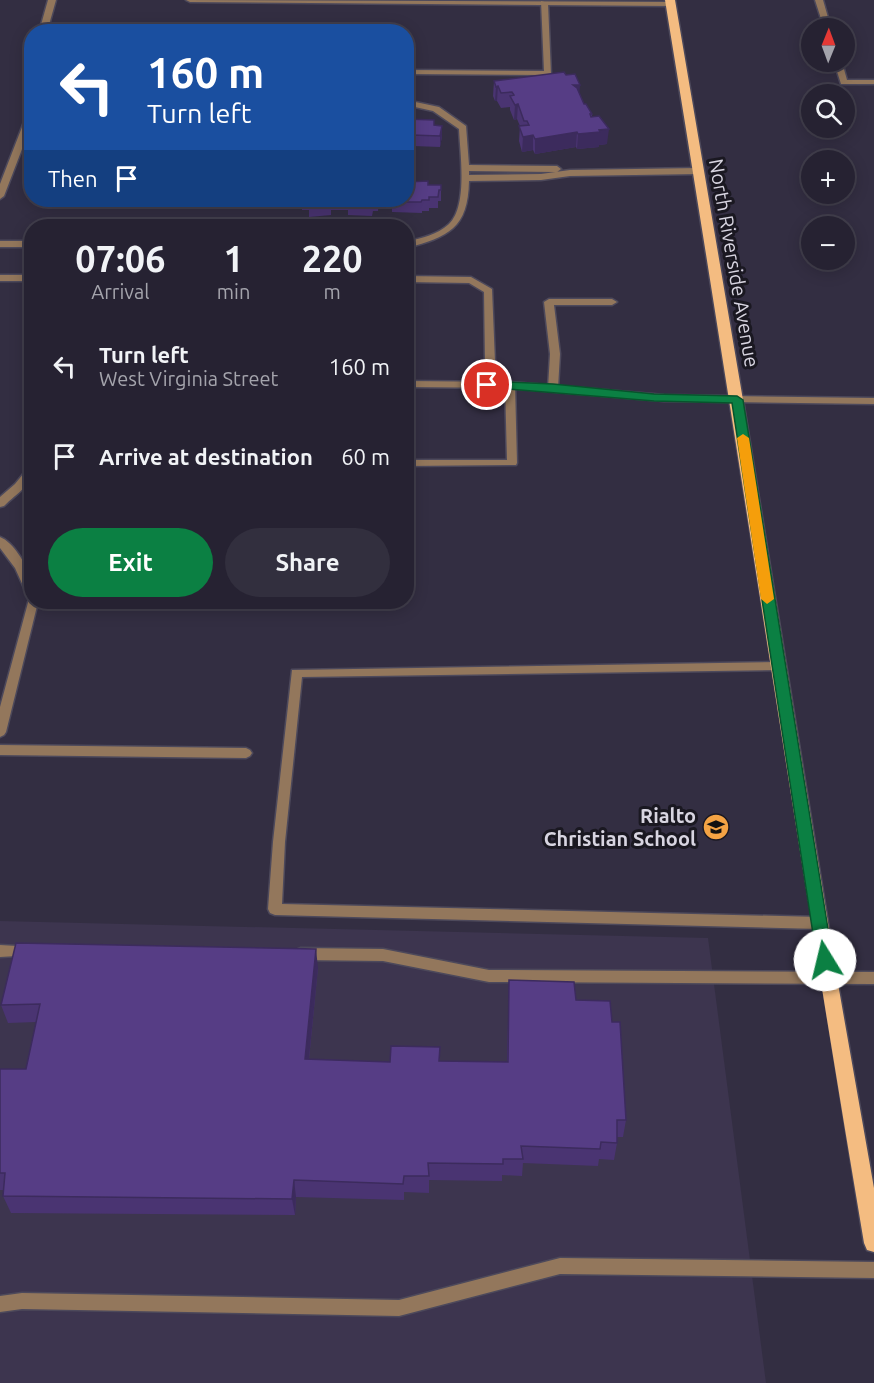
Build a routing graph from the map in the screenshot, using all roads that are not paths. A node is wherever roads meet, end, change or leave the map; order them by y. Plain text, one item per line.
1 (52, 0) edge
2 (190, 0) edge
3 (819, 0) edge
4 (478, 1) edge
5 (670, 2) edge
6 (544, 3) junction
7 (825, 18) edge
8 (45, 24) edge
9 (414, 72) edge
10 (841, 72) edge
11 (874, 82) edge
12 (414, 104) edge
13 (24, 132) edge
14 (699, 171) junction
15 (466, 173) junction
16 (0, 196) edge
17 (414, 243) edge
18 (0, 244) edge
19 (24, 244) edge
20 (0, 278) edge
21 (24, 278) edge
22 (414, 279) edge
23 (612, 302) dead end
24 (414, 384) edge
25 (487, 385) junction
26 (510, 385) junction
27 (553, 388) junction
28 (737, 400) junction
29 (874, 401) edge
30 (414, 463) edge
31 (24, 480) edge
32 (0, 503) edge
33 (0, 541) edge
34 (24, 572) edge
35 (30, 609) edge
36 (778, 666) junction
37 (0, 732) edge
38 (0, 750) edge
39 (246, 753) dead end
40 (819, 923) junction
41 (0, 951) edge
42 (42, 951) edge
43 (289, 954) edge
44 (828, 978) junction
45 (874, 978) edge
46 (874, 1243) edge
47 (874, 1270) edge
48 (0, 1304) edge

1 - 8 street
2 - 4 street
3 - 7 street
4 - 6 street
5 - 6 street
5 - 14 main road, North Riverside Avenue
6 - 9 street
10 - 11 street
12 - 15 street
13 - 16 street
14 - 15 street
14 - 28 main road, North Riverside Avenue
15 - 17 street
18 - 19 street
20 - 21 street
22 - 25 street
23 - 27 street
24 - 25 street
25 - 26 street
26 - 27 street
26 - 30 street
27 - 28 street
28 - 29 street
28 - 36 main road, North Riverside Avenue
31 - 32 street
33 - 34 street
35 - 37 street
36 - 40 main road, North Riverside Avenue
36 - 40 street
38 - 39 street
40 - 44 main road, North Riverside Avenue
41 - 42 street
43 - 44 street
44 - 45 street
44 - 46 main road, North Riverside Avenue
47 - 48 street

